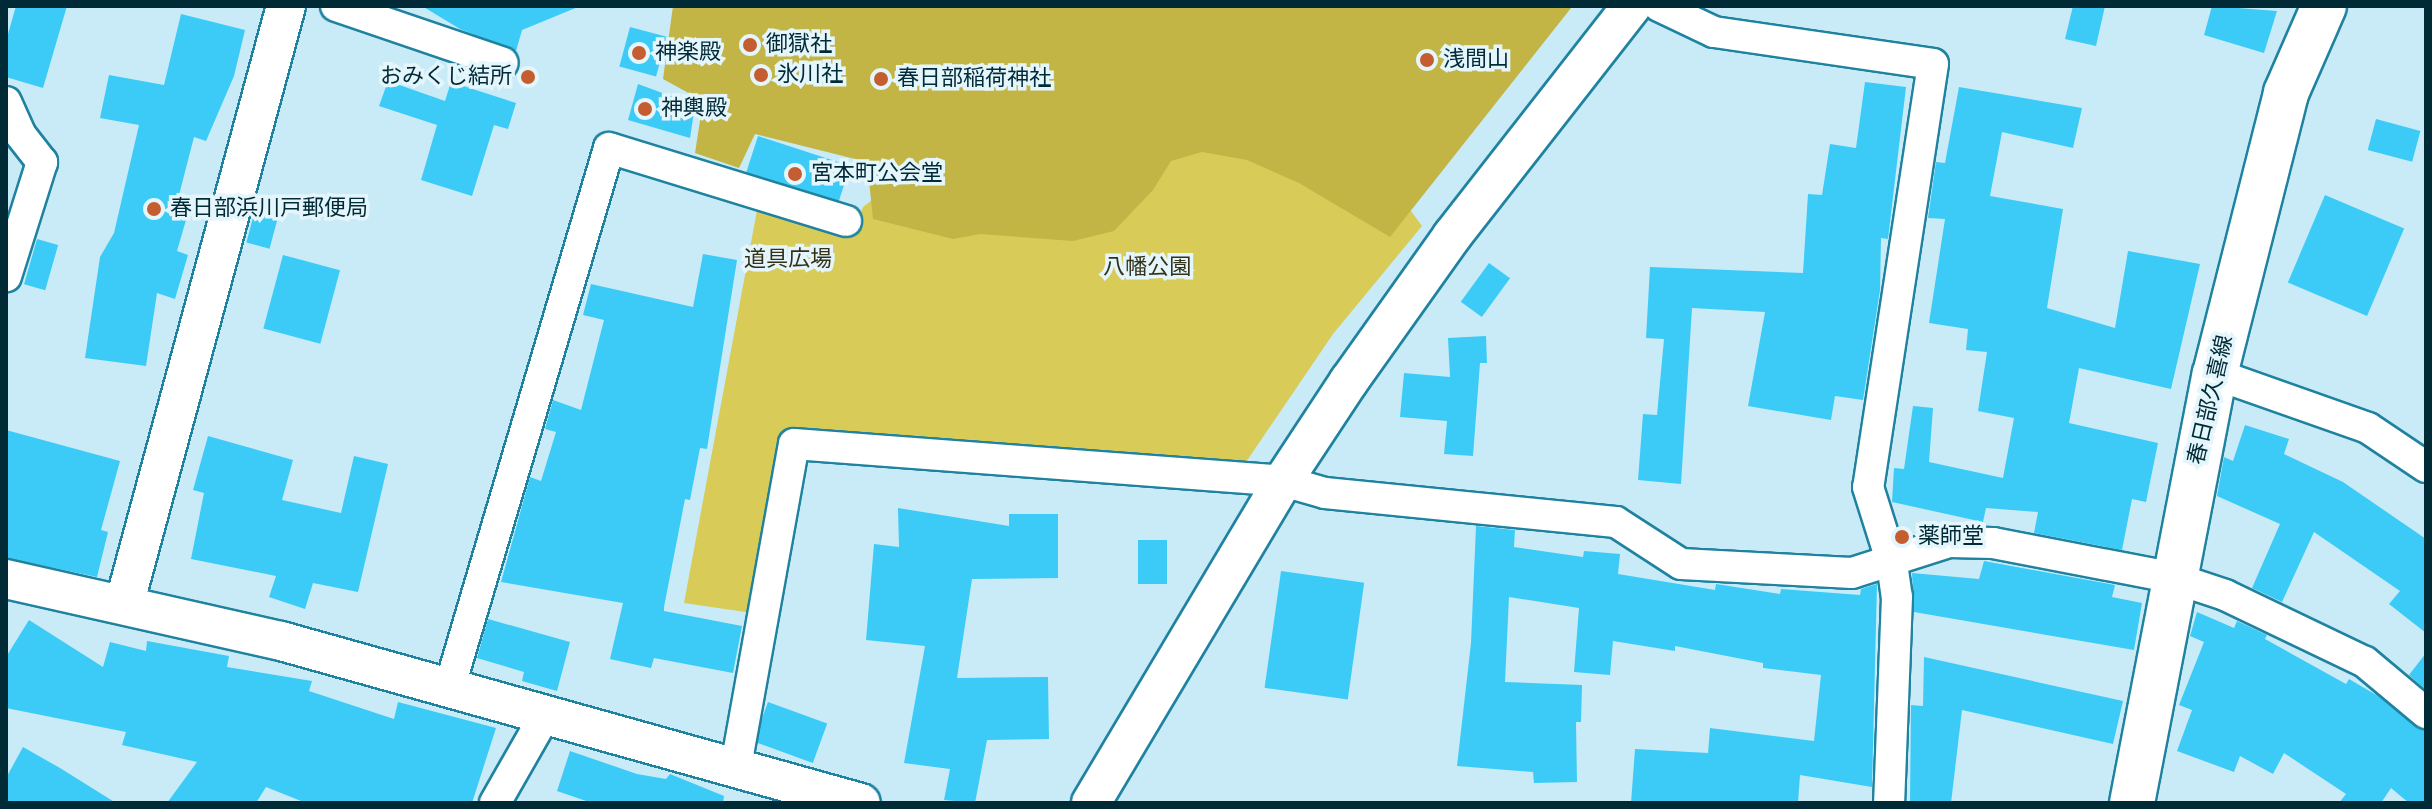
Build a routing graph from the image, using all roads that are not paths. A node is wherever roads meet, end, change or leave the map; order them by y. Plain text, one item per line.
1 (336, 6) edge
2 (1632, 6) edge
3 (1659, 6) edge
4 (2324, 6) edge
5 (278, 8) edge
6 (503, 63) dead end
7 (6, 102) edge
8 (846, 221) dead end
9 (6, 276) edge
10 (2215, 374) junction
11 (2426, 467) edge
12 (1283, 481) junction
13 (1892, 563) junction
14 (2174, 578) junction
15 (6, 579) edge
16 (124, 605) junction
17 (449, 689) junction
18 (2426, 713) edge
19 (544, 717) junction
20 (736, 766) junction
21 (495, 803) edge
22 (861, 803) edge
23 (1091, 803) edge
24 (1889, 803) edge
25 (2132, 803) edge

1 - 6 street
2 - 12 street
3 - 13 street
4 - 10 main road, 春日部久喜線
5 - 16 street
7 - 9 street
8 - 17 street
10 - 11 street
10 - 14 main road, 春日部久喜線
12 - 13 street
12 - 20 street
12 - 23 street
13 - 14 street
13 - 24 street
14 - 18 street
14 - 25 main road, 春日部久喜線
15 - 16 street
16 - 17 street
17 - 19 street
19 - 20 street
19 - 21 street
20 - 22 street

